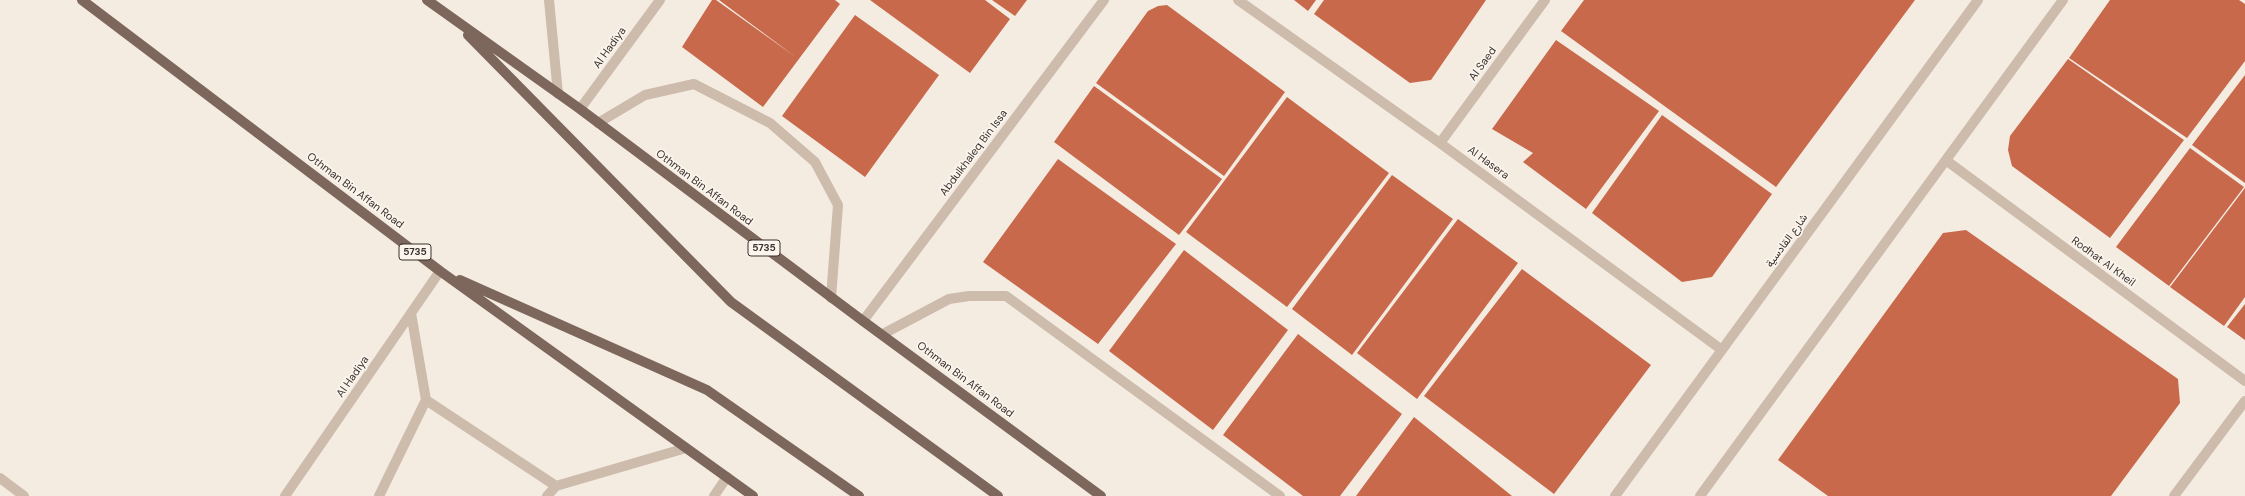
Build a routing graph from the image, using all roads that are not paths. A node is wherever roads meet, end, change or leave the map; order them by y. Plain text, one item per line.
1 (82, 0) edge
2 (427, 0) edge
3 (549, 0) edge
4 (660, 0) edge
5 (1104, 0) edge
6 (1238, 0) edge
7 (1545, 0) edge
8 (1978, 0) edge
9 (2063, 0) edge
10 (448, 14) junction
11 (558, 94) junction
12 (580, 110) junction
13 (598, 123) junction
14 (1440, 143) junction
15 (1947, 161) junction
16 (440, 271) junction
17 (831, 298) junction
18 (411, 313) junction
19 (863, 321) junction
20 (883, 334) junction
21 (1722, 350) junction
22 (2245, 381) edge
23 (426, 400) junction
24 (2245, 401) edge
25 (686, 448) junction
26 (727, 477) junction
27 (0, 478) edge
28 (556, 486) junction
29 (24, 496) edge
30 (285, 496) edge
31 (379, 496) edge
32 (547, 496) edge
33 (714, 496) edge
34 (753, 496) edge
35 (859, 496) edge
36 (998, 496) edge
37 (1101, 496) edge
38 (1280, 496) edge
39 (1615, 496) edge
40 (1700, 496) edge
41 (2174, 496) edge

1 - 16 main road, Othman Bin Affan Road / 5735
2 - 10 main road, Othman Bin Affan Road / 5735
3 - 11 street
4 - 12 street, Al Hadiya
5 - 19 street, Abdulkhaleq Bin Issa
6 - 14 street, Al Hasera
7 - 14 street, Al Saed
8 - 21 street, شارع القادسية
9 - 15 street
10 - 11 main road, Othman Bin Affan Road / 5735
10 - 36 main road
11 - 12 main road, Othman Bin Affan Road / 5735
12 - 13 main road, Othman Bin Affan Road / 5735
13 - 17 main road, Othman Bin Affan Road / 5735
13 - 17 street
14 - 21 street, Al Hasera
15 - 22 street, Rodhat Al Kheil
15 - 40 street
16 - 18 street, Al Hadiya
16 - 25 main road, Othman Bin Affan Road / 5735
16 - 35 main road
17 - 19 main road, Othman Bin Affan Road / 5735
18 - 23 street
18 - 30 street, Al Hadiya
19 - 20 main road, Othman Bin Affan Road / 5735
20 - 37 main road, Othman Bin Affan Road / 5735
20 - 38 street
21 - 39 street, شارع القادسية
23 - 28 street
23 - 31 street
24 - 41 street
25 - 26 main road, Othman Bin Affan Road / 5735
25 - 28 street
26 - 33 street
26 - 34 main road, Othman Bin Affan Road / 5735
27 - 29 street
28 - 32 street

